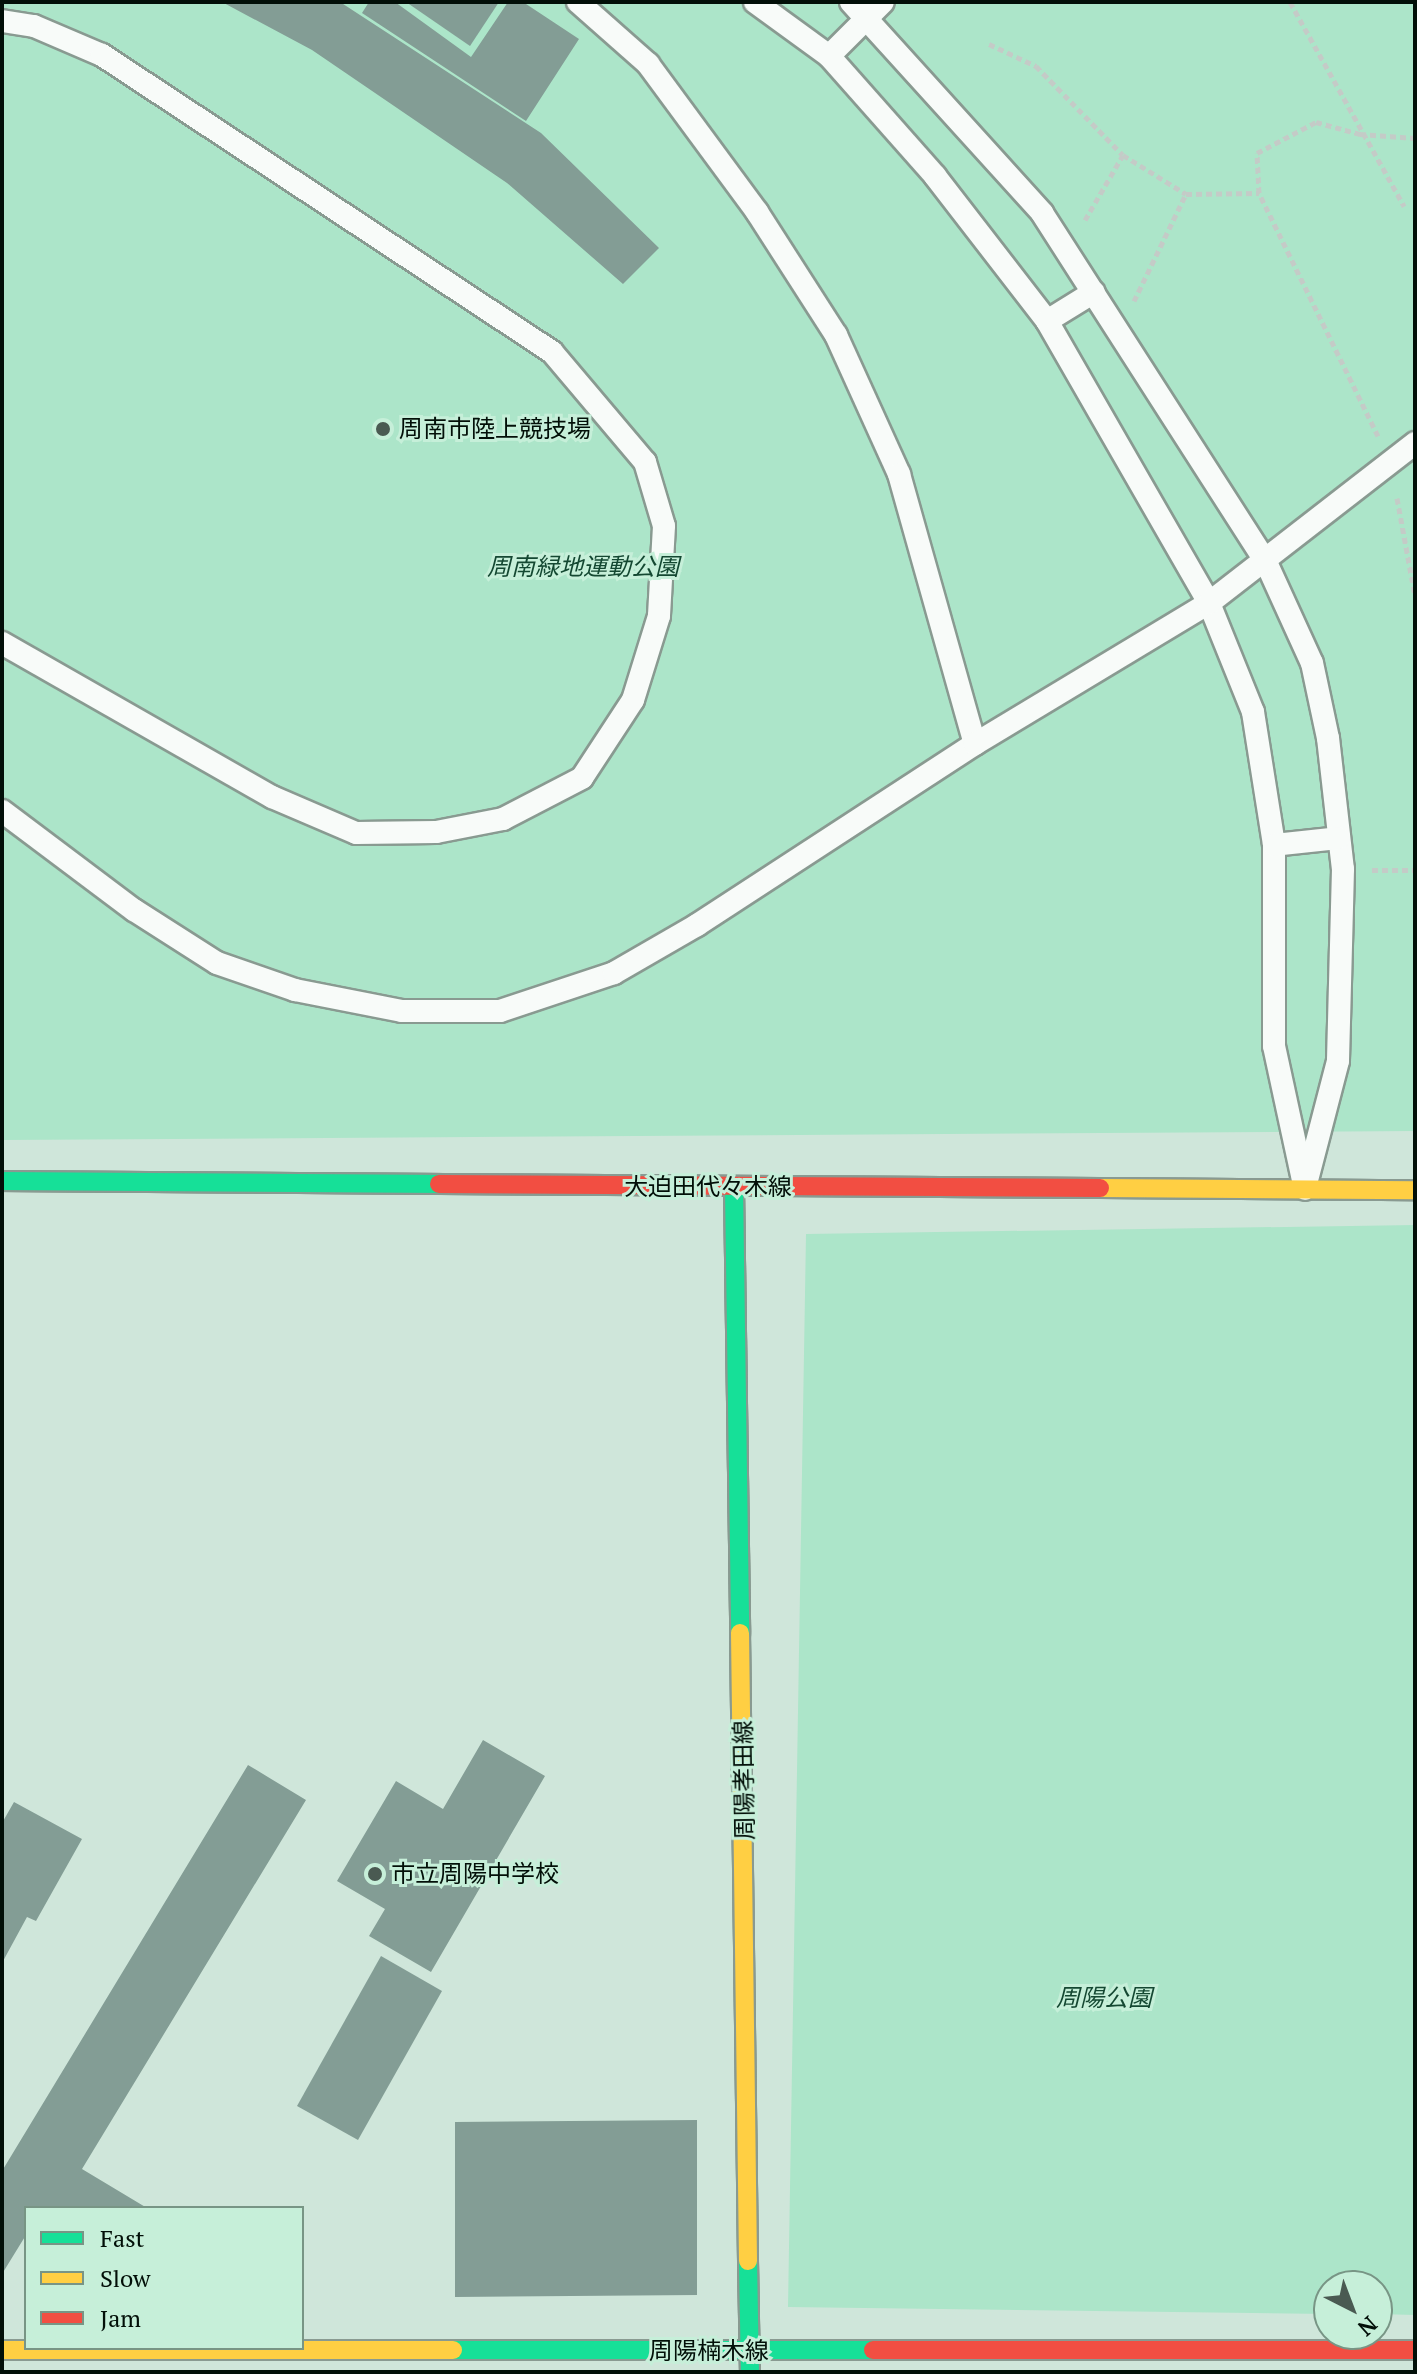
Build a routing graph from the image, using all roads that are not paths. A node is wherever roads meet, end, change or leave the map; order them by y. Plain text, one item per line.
1 (578, 2) edge
2 (755, 2) edge
3 (851, 2) edge
4 (876, 10) edge
5 (2, 21) edge
6 (829, 56) junction
7 (1094, 292) junction
8 (1047, 321) junction
9 (1415, 443) edge
10 (1265, 560) junction
11 (1209, 603) junction
12 (2, 643) edge
13 (975, 744) junction
14 (2, 811) edge
15 (1339, 838) junction
16 (1274, 845) junction
17 (2, 1181) edge
18 (734, 1187) junction
19 (1305, 1189) junction
20 (1415, 1190) edge
21 (2, 2350) edge
22 (1415, 2350) edge
23 (750, 2352) junction
24 (750, 2372) edge

1 - 13 lane
2 - 6 lane
3 - 4 lane
4 - 6 lane
4 - 7 lane
5 - 12 lane
6 - 8 lane
7 - 8 lane
7 - 10 lane
8 - 11 lane
9 - 10 lane
10 - 11 lane
10 - 15 lane
11 - 13 lane
11 - 16 lane
13 - 14 lane
15 - 16 lane
15 - 19 lane
16 - 19 lane
17 - 18 street, 大迫田代々木線
18 - 19 street, 大迫田代々木線
18 - 23 street, 周陽孝田線
19 - 20 street, 大迫田代々木線
21 - 23 street, 周陽楠木線
22 - 23 street, 周陽楠木線
23 - 24 street, 周陽孝田線

